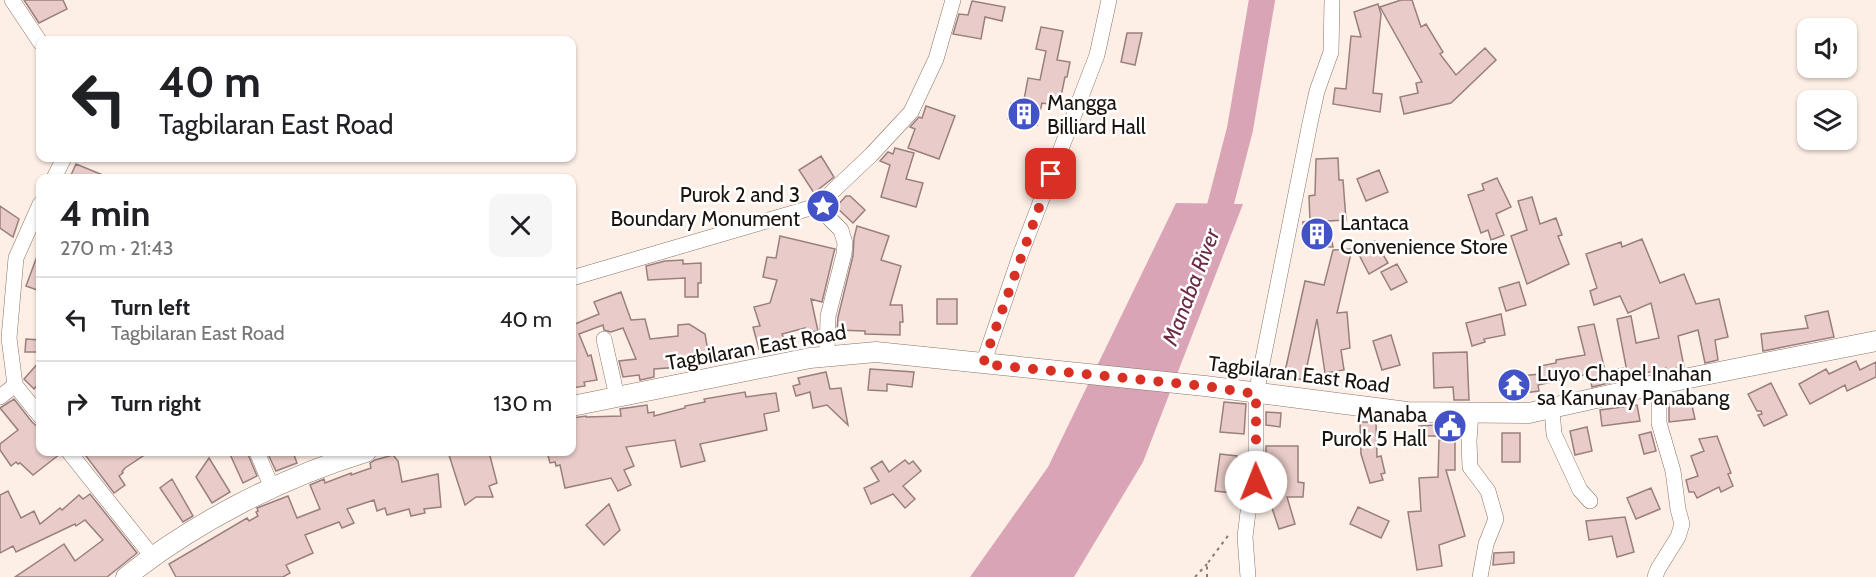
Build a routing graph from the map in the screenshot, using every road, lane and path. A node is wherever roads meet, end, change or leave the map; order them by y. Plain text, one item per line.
1 (12, 0) edge
2 (953, 0) edge
3 (1109, 0) edge
4 (1332, 0) edge
5 (36, 36) edge
6 (817, 206) junction
7 (36, 213) edge
8 (576, 277) edge
9 (604, 339) dead end
10 (1876, 341) edge
11 (827, 357) junction
12 (989, 365) junction
13 (1659, 384) junction
14 (15, 385) junction
15 (1256, 394) junction
16 (0, 397) edge
17 (617, 397) junction
18 (576, 405) edge
19 (1552, 409) junction
20 (36, 411) edge
21 (1471, 412) junction
22 (72, 456) edge
23 (259, 456) edge
24 (353, 456) edge
25 (272, 488) junction
26 (1590, 501) dead end
27 (1248, 513) junction
28 (152, 556) junction
29 (1207, 564) junction
30 (126, 577) edge
31 (1196, 577) edge
32 (1207, 577) edge
33 (1248, 577) edge
34 (1480, 577) edge
35 (1655, 577) edge

1 - 5 street
2 - 6 street
3 - 12 street
4 - 15 street
6 - 8 street
6 - 11 street
7 - 14 street
9 - 17 street
10 - 13 main road, Tagbilaran East Road
11 - 12 main road, Tagbilaran East Road
11 - 17 main road, Tagbilaran East Road
12 - 15 main road, Tagbilaran East Road
13 - 19 main road, Tagbilaran East Road
13 - 35 street
14 - 16 street
14 - 20 street
15 - 21 main road, Tagbilaran East Road
15 - 27 street
17 - 18 main road, Tagbilaran East Road
19 - 21 main road, Tagbilaran East Road
19 - 26 street
21 - 34 street
22 - 28 street
23 - 25 street
24 - 25 main road
25 - 28 main road
27 - 29 path
27 - 33 street
28 - 30 main road
29 - 31 path
29 - 32 path

